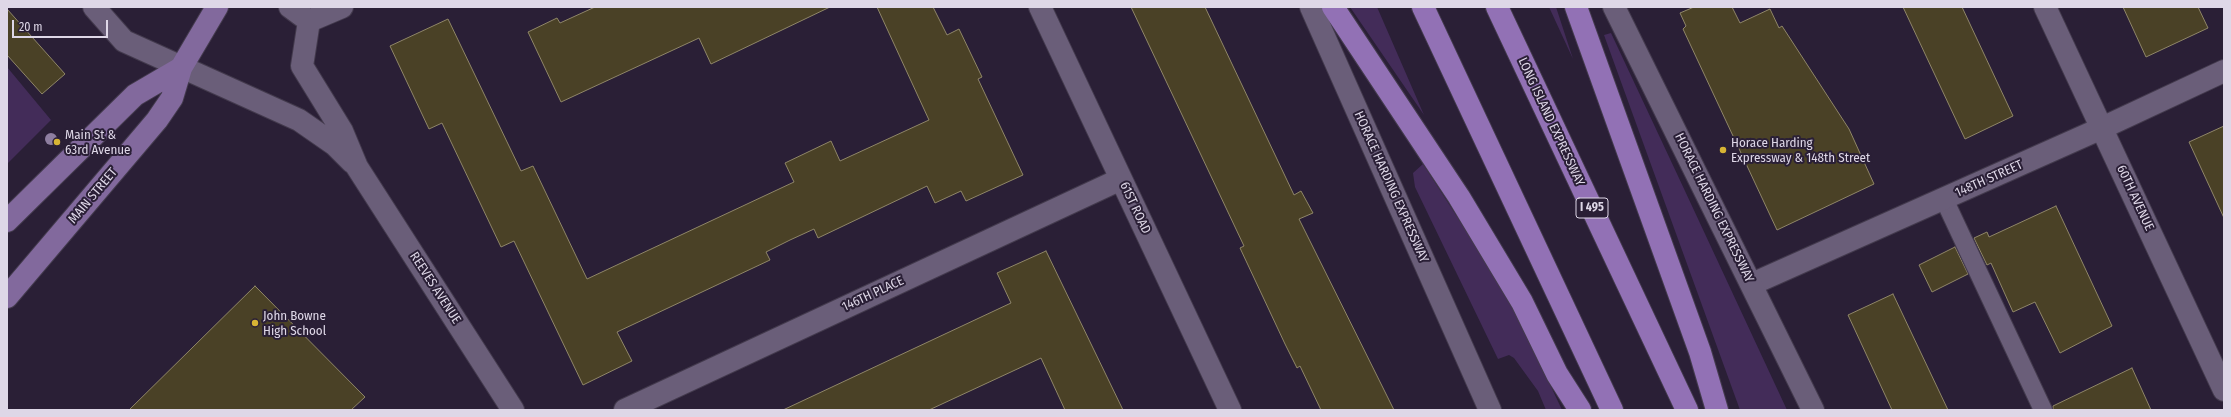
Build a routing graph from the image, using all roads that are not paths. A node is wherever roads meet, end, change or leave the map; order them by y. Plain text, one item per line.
1 (94, 7) edge
2 (217, 7) edge
3 (290, 7) edge
4 (342, 7) edge
5 (1040, 7) edge
6 (1311, 7) edge
7 (1333, 7) edge
8 (1423, 7) edge
9 (1498, 7) edge
10 (1576, 7) edge
11 (1614, 7) edge
12 (2045, 7) edge
13 (309, 21) junction
14 (181, 68) junction
15 (2224, 71) edge
16 (2102, 128) junction
17 (356, 167) junction
18 (1121, 178) junction
19 (1944, 199) junction
20 (7, 221) edge
21 (1752, 284) junction
22 (7, 297) edge
23 (2224, 390) edge
24 (513, 410) edge
25 (625, 410) edge
26 (1230, 410) edge
27 (1490, 410) edge
28 (1580, 410) edge
29 (1612, 410) edge
30 (1687, 410) edge
31 (1717, 410) edge
32 (1813, 410) edge
33 (2043, 410) edge

1 - 14 street, REEVES AVENUE
2 - 14 main road, MAIN STREET
3 - 13 street
4 - 13 street
5 - 18 street, 61ST ROAD
6 - 27 street, HORACE HARDING EXPRESSWAY
7 - 28 highway
8 - 29 highway
9 - 30 highway, LONG ISLAND EXPRESSWAY / I 495
10 - 31 highway
11 - 21 street, HORACE HARDING EXPRESSWAY
12 - 16 street, 60TH AVENUE
13 - 17 street, REEVES AVENUE
14 - 17 street, REEVES AVENUE
14 - 20 main road, MAIN STREET
14 - 22 main road, MAIN STREET
15 - 16 street, 148TH STREET
16 - 19 street, 148TH STREET
16 - 23 street, 60TH AVENUE
17 - 24 street, REEVES AVENUE
18 - 25 street, 146TH PLACE
18 - 26 street, 61ST ROAD
19 - 21 street, 148TH STREET
19 - 33 lane
21 - 32 street, HORACE HARDING EXPRESSWAY

